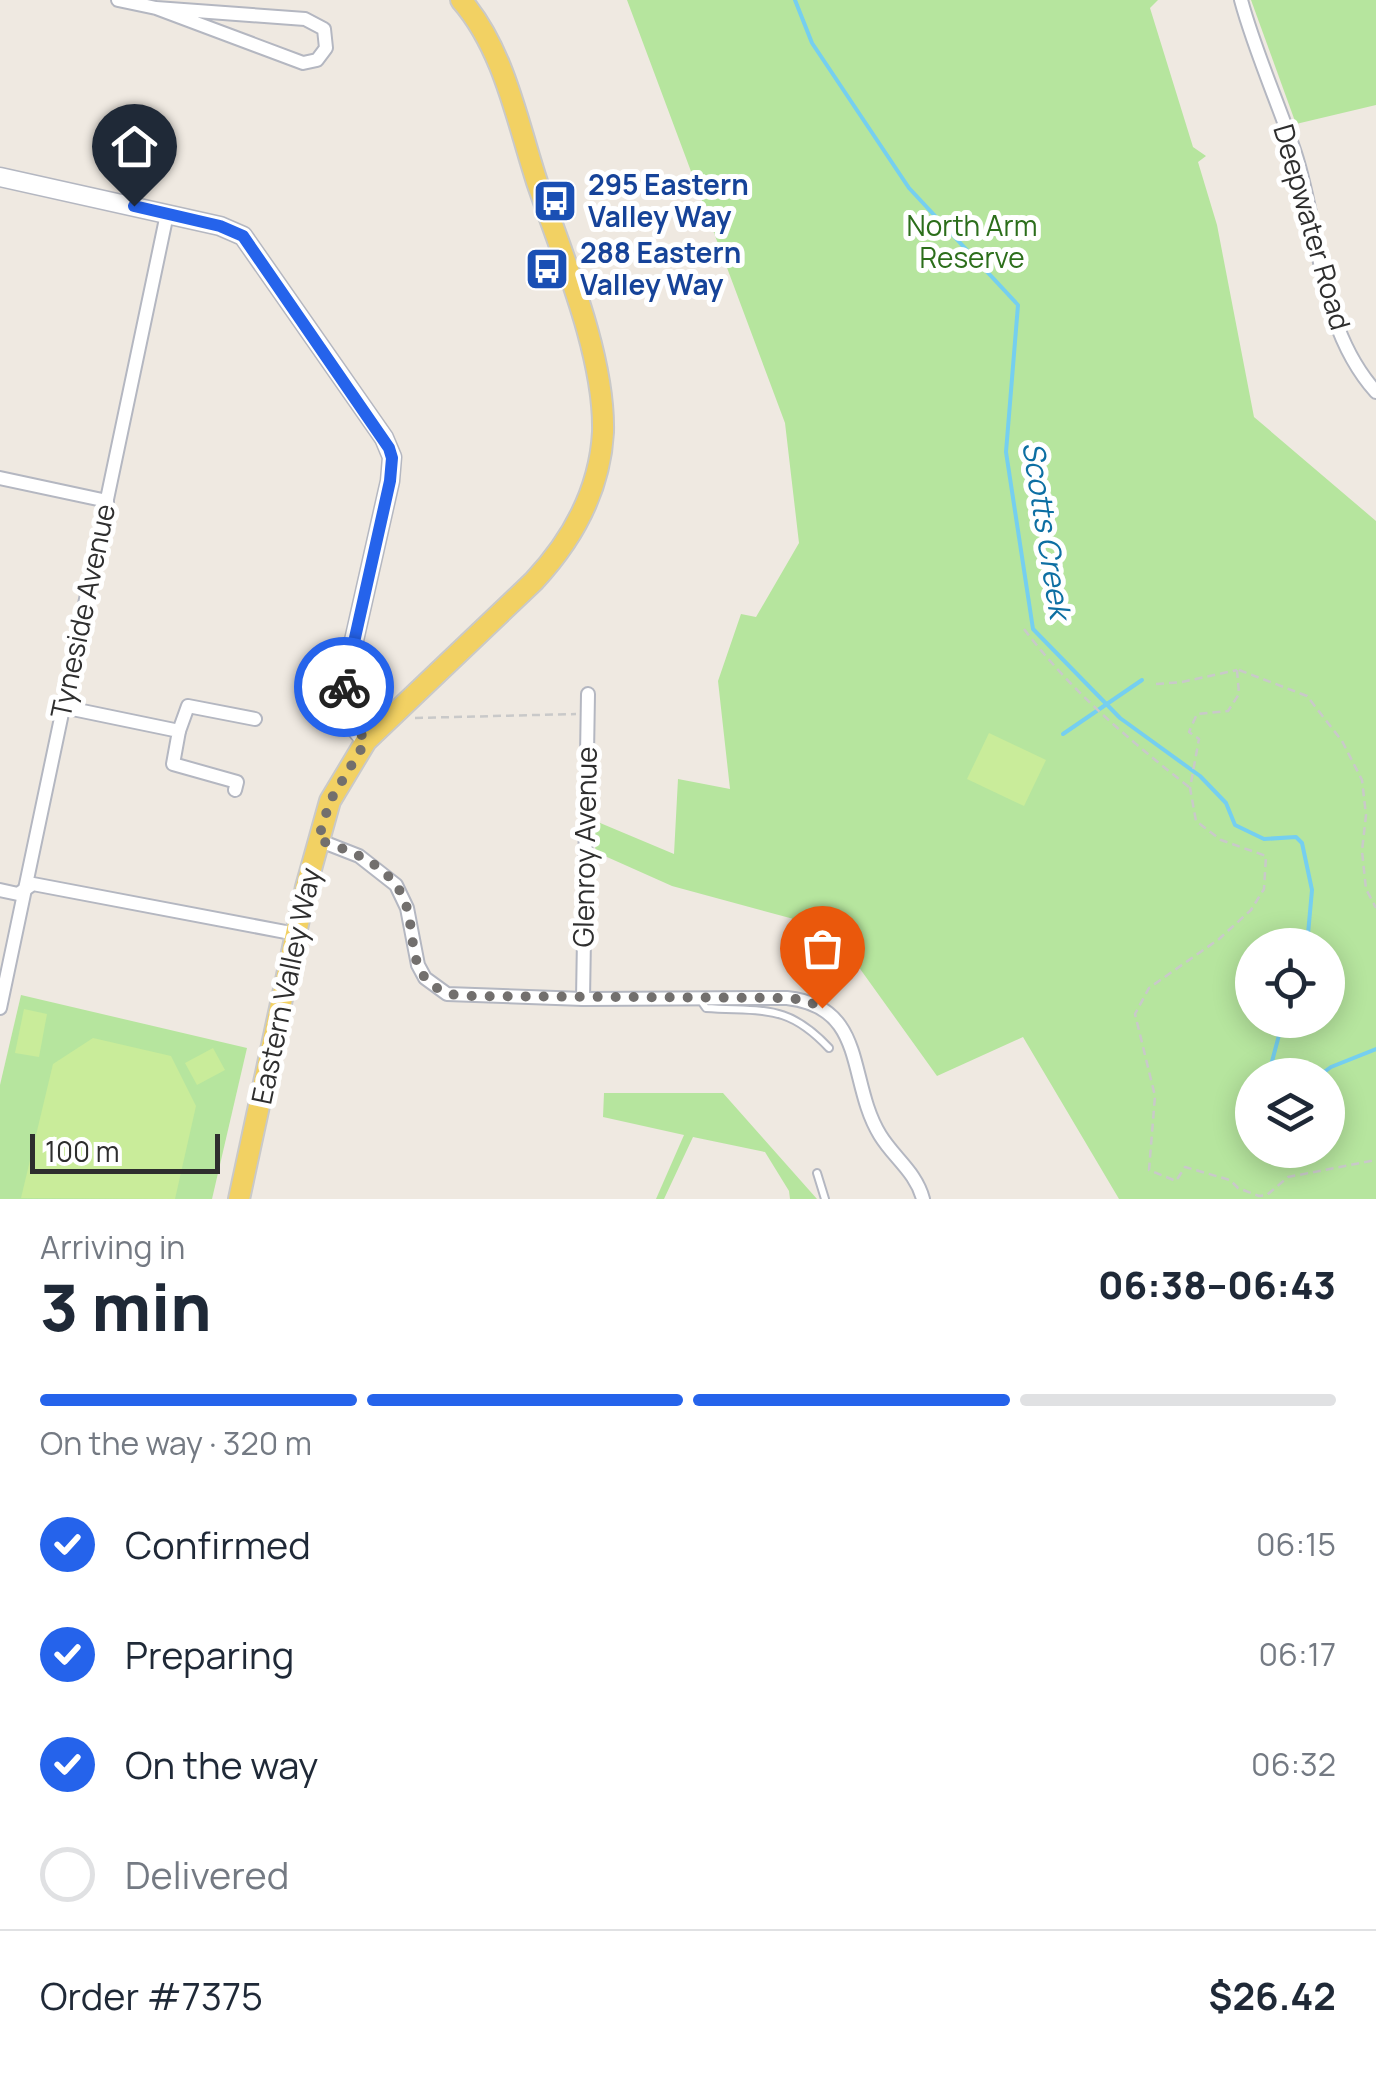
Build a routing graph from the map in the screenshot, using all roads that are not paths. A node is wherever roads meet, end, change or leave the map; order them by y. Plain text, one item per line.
1 (118, 0) edge
2 (461, 0) edge
3 (1241, 0) edge
4 (156, 8) junction
5 (0, 177) edge
6 (167, 214) junction
7 (1376, 392) edge
8 (0, 478) edge
9 (107, 500) junction
10 (588, 694) dead end
11 (63, 707) junction
12 (255, 719) dead end
13 (179, 731) junction
14 (366, 741) junction
15 (235, 790) dead end
16 (318, 840) junction
17 (25, 889) junction
18 (0, 890) edge
19 (296, 934) junction
20 (698, 996) junction
21 (583, 999) junction
22 (0, 1008) edge
23 (829, 1048) dead end
24 (817, 1173) dead end
25 (240, 1199) edge
26 (825, 1199) edge
27 (923, 1199) edge

1 - 4 street
2 - 14 main road, Eastern Valley Way
3 - 7 street, Deepwater Road
4 - 4 street
5 - 6 street
6 - 9 street, Tyneside Avenue
6 - 14 street
8 - 9 street
9 - 11 street, Tyneside Avenue
10 - 21 street, Glenroy Avenue
11 - 13 street
11 - 17 street, Tyneside Avenue
12 - 13 street
13 - 15 street
14 - 16 main road, Eastern Valley Way
16 - 19 main road, Eastern Valley Way
16 - 21 street
17 - 18 street
17 - 19 street
17 - 22 street, Tyneside Avenue
19 - 25 main road, Eastern Valley Way
20 - 21 street
20 - 23 lane
20 - 27 street
24 - 26 lane

